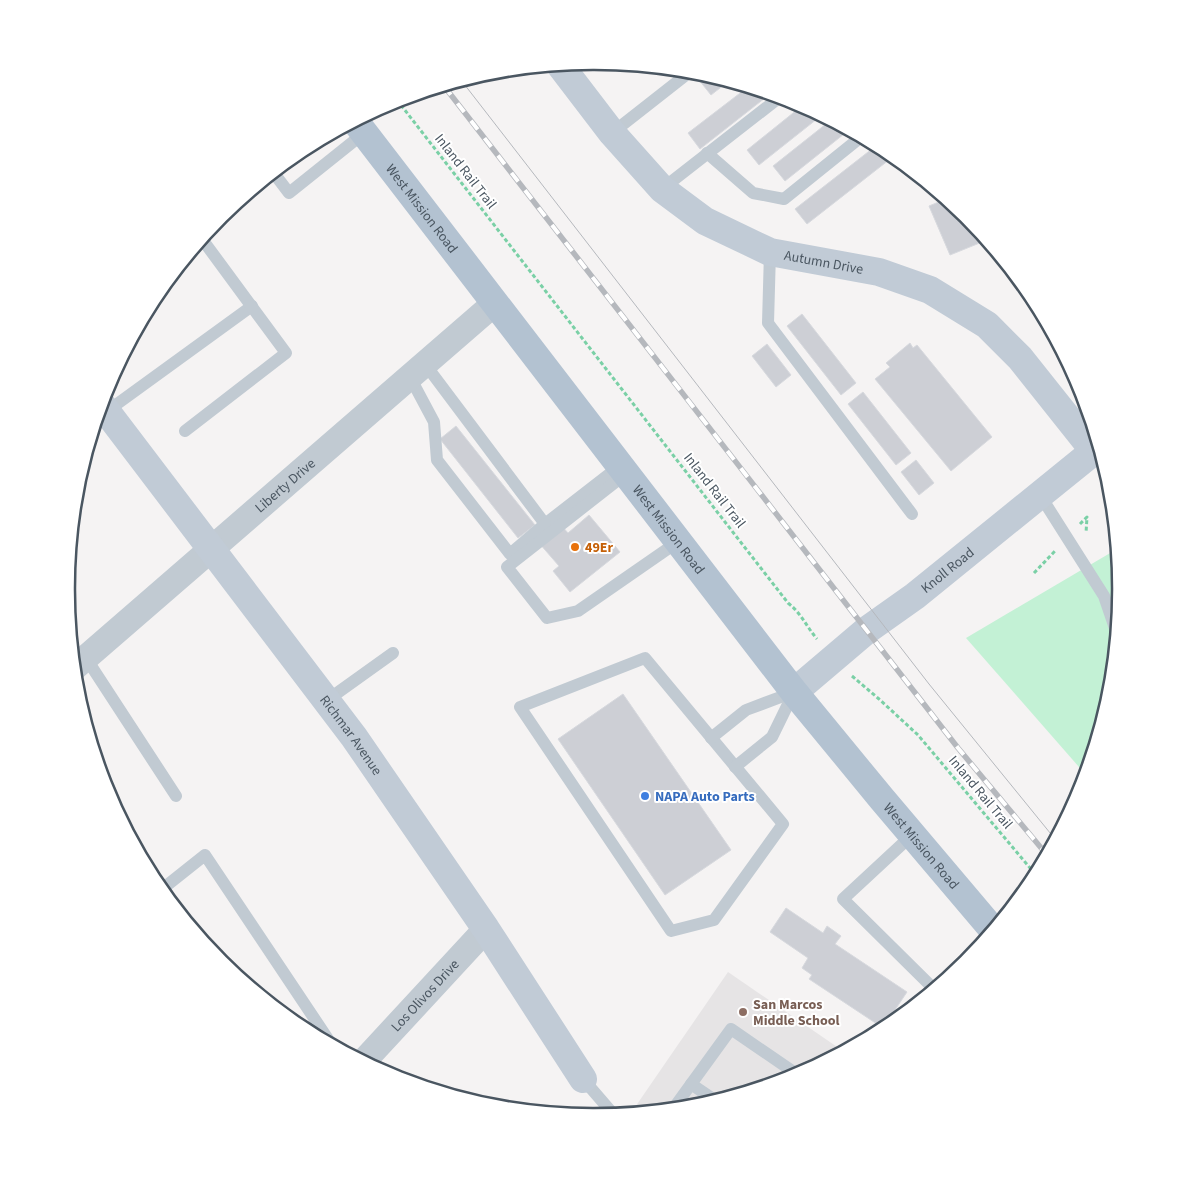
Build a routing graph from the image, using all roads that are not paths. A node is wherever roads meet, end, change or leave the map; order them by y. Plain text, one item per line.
1 (565, 71) edge
2 (682, 78) edge
3 (773, 103) edge
4 (360, 127) edge
5 (612, 133) junction
6 (855, 141) edge
7 (707, 153) junction
8 (277, 178) edge
9 (662, 189) junction
10 (206, 244) edge
11 (770, 252) junction
12 (495, 303) junction
13 (252, 306) junction
14 (417, 370) junction
15 (108, 405) edge
16 (106, 411) edge
17 (185, 431) dead end
18 (1092, 444) edge
19 (1094, 451) edge
20 (624, 470) junction
21 (1040, 495) junction
22 (912, 514) dead end
23 (545, 524) junction
24 (679, 541) junction
25 (210, 549) junction
26 (1111, 617) edge
27 (392, 653) dead end
28 (80, 663) edge
29 (794, 692) junction
30 (326, 701) junction
31 (711, 738) junction
32 (734, 767) junction
33 (176, 796) dead end
34 (912, 835) junction
35 (168, 885) edge
36 (989, 925) edge
37 (486, 929) junction
38 (929, 984) edge
39 (324, 1032) edge
40 (369, 1056) edge
41 (789, 1069) edge
42 (583, 1079) joint
43 (692, 1084) junction
44 (707, 1095) edge
45 (679, 1101) edge
46 (608, 1108) edge

1 - 5 street, Autumn Drive
2 - 5 lane
3 - 7 lane
4 - 8 lane
4 - 12 main road, West Mission Road
5 - 9 street, Autumn Drive
6 - 7 lane
7 - 9 lane
9 - 11 street, Autumn Drive
10 - 13 lane
11 - 18 street, Autumn Drive
11 - 22 lane
12 - 14 street, Liberty Drive
12 - 20 main road, West Mission Road
13 - 15 lane
13 - 17 lane
14 - 23 lane
14 - 23 lane
14 - 25 street, Liberty Drive
16 - 25 street, Richmar Avenue
19 - 21 street, Knoll Road
20 - 23 lane
20 - 24 main road, West Mission Road
20 - 24 lane
21 - 26 lane
21 - 29 street, Knoll Road
24 - 29 main road, West Mission Road
25 - 28 street, Liberty Drive
25 - 30 street, Richmar Avenue
27 - 30 lane
28 - 33 lane
29 - 31 lane
29 - 32 lane
29 - 34 main road, West Mission Road
30 - 37 street, Richmar Avenue
31 - 32 lane
31 - 32 lane
34 - 36 main road, West Mission Road
34 - 38 lane
35 - 39 lane
37 - 40 street, Los Olivos Drive
37 - 42 street, Richmar Avenue
41 - 43 lane
42 - 46 lane
43 - 44 lane
43 - 45 lane

